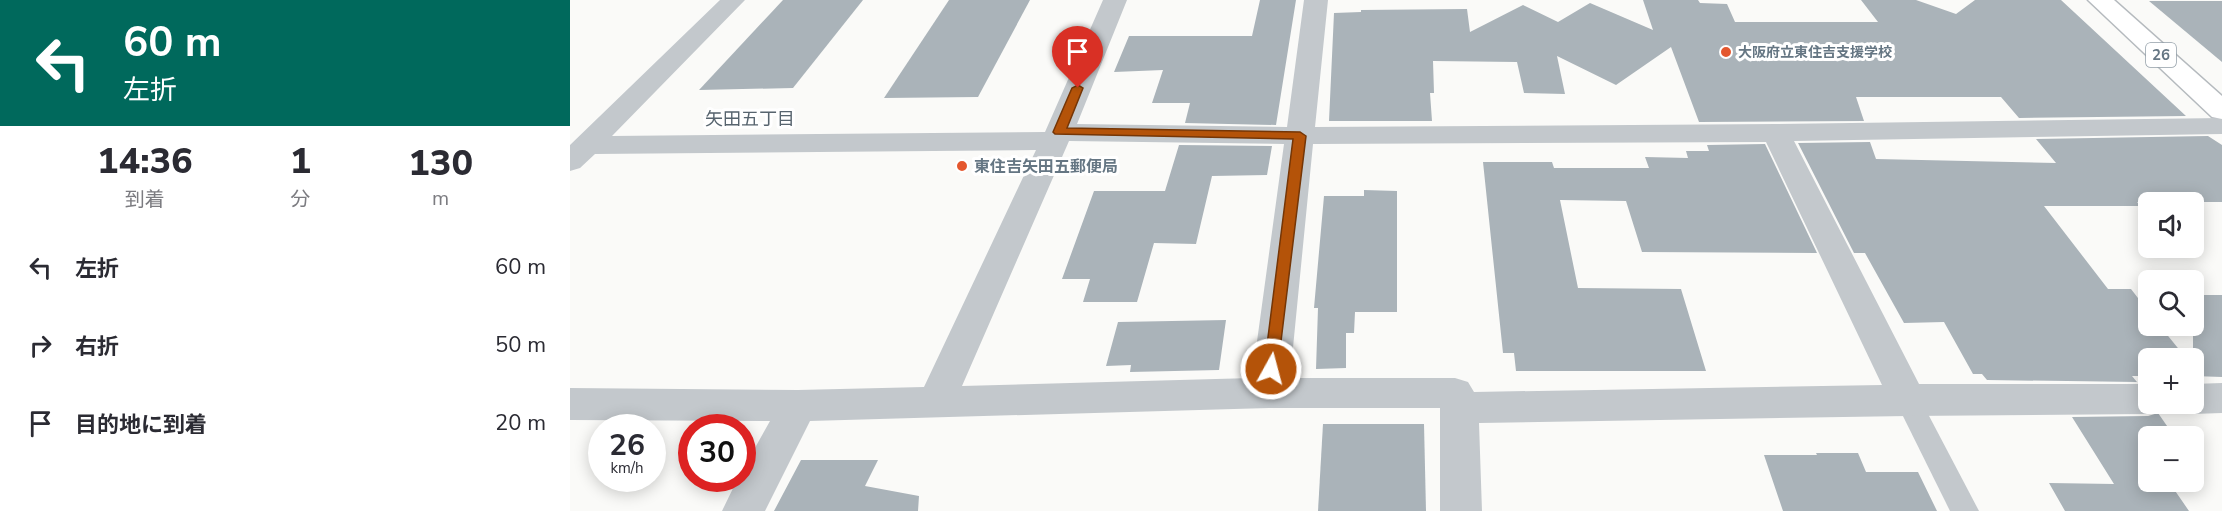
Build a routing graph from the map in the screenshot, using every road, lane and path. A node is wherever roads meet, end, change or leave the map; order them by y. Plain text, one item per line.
1 (733, 0) edge
2 (1115, 0) edge
3 (1316, 0) edge
4 (2100, 0) edge
5 (2222, 111) edge
6 (2222, 126) edge
7 (1776, 133) junction
8 (1057, 136) junction
9 (1300, 136) junction
10 (578, 154) edge
11 (1269, 393) junction
12 (2222, 398) edge
13 (2138, 399) edge
14 (2204, 399) edge
15 (1908, 400) junction
16 (936, 402) junction
17 (570, 404) edge
18 (798, 406) junction
19 (1459, 408) junction
20 (742, 511) edge
21 (1461, 511) edge
22 (1965, 511) edge

1 - 10 street
2 - 8 street
3 - 9 street
4 - 5 main road, 26
6 - 7 street
7 - 9 street
7 - 15 street
8 - 9 street
8 - 10 street
8 - 16 street
9 - 11 street
11 - 16 street
11 - 19 street
12 - 14 street
13 - 15 street
15 - 19 street
15 - 22 lane
16 - 18 street
17 - 18 street
18 - 20 street
19 - 21 street

